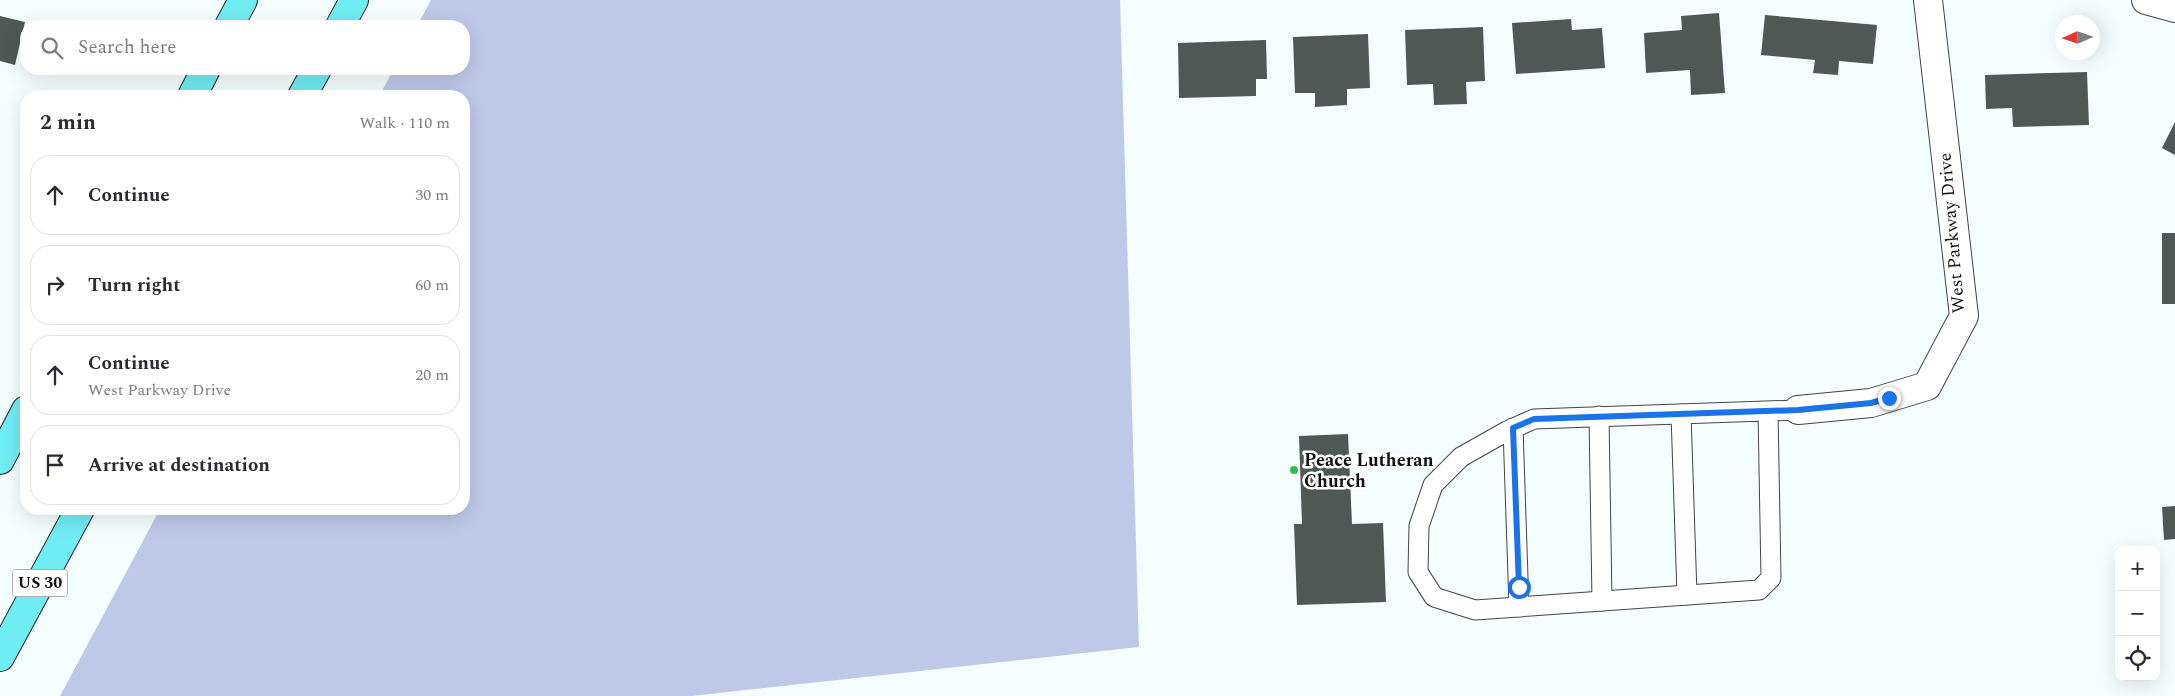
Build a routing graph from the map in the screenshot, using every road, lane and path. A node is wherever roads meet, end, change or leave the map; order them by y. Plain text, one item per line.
1 (243, 0) edge
2 (354, 0) edge
3 (1928, 0) edge
4 (2146, 0) edge
5 (2175, 8) edge
6 (232, 20) edge
7 (343, 20) edge
8 (203, 75) edge
9 (314, 75) edge
10 (195, 90) edge
11 (305, 90) edge
12 (1798, 410) joint
13 (1768, 411) junction
14 (1681, 414) junction
15 (1599, 416) junction
16 (20, 422) edge
17 (1513, 428) junction
18 (0, 460) edge
19 (77, 515) edge
20 (1687, 595) junction
21 (1602, 601) junction
22 (1519, 607) junction
23 (0, 657) edge

1 - 6 main road
2 - 7 main road
3 - 12 street, West Parkway Drive
4 - 5 street
8 - 10 main road
9 - 11 main road
12 - 13 lane
13 - 14 lane
13 - 20 lane
14 - 15 lane
14 - 20 lane
15 - 17 lane
15 - 21 lane
16 - 18 main road
17 - 22 lane
17 - 22 lane
19 - 23 main road, US 30
20 - 21 lane
21 - 22 lane

